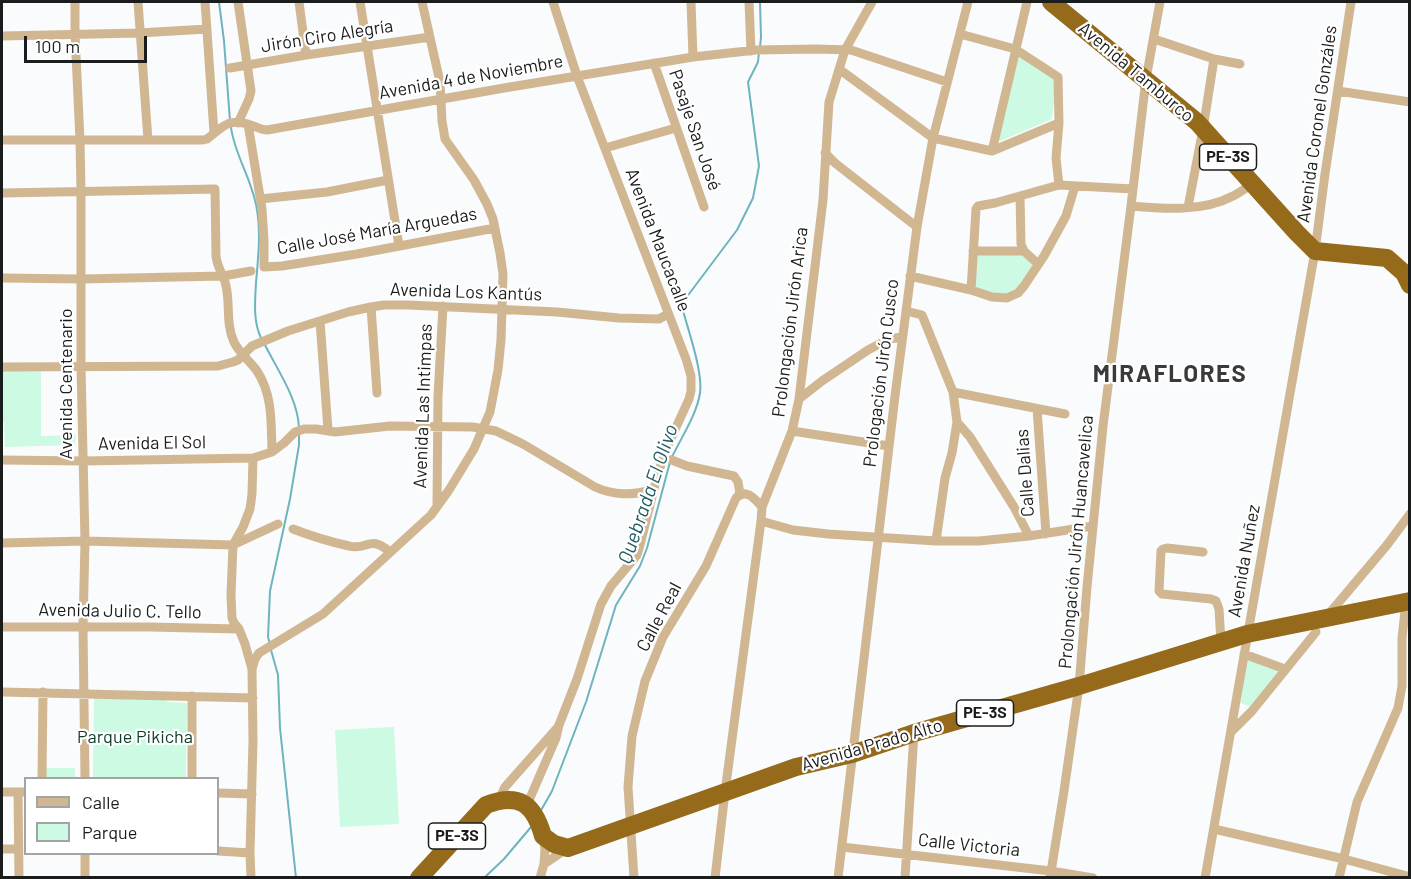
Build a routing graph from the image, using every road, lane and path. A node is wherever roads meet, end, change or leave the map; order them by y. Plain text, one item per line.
1 (75, 2) edge
2 (138, 2) edge
3 (205, 2) edge
4 (238, 2) edge
5 (299, 2) edge
6 (360, 2) edge
7 (422, 2) edge
8 (553, 2) edge
9 (691, 2) edge
10 (749, 2) edge
11 (872, 2) edge
12 (968, 2) edge
13 (1027, 2) edge
14 (1051, 2) edge
15 (1160, 2) edge
16 (1351, 2) edge
17 (207, 29) junction
18 (140, 33) junction
19 (75, 34) junction
20 (960, 34) junction
21 (2, 36) edge
22 (429, 38) junction
23 (1154, 39) junction
24 (367, 46) junction
25 (1015, 49) junction
26 (845, 50) junction
27 (754, 51) junction
28 (306, 55) junction
29 (693, 57) junction
30 (1214, 59) junction
31 (654, 63) junction
32 (1240, 64) dead end
33 (248, 66) junction
34 (231, 68) dead end
35 (839, 69) junction
36 (578, 76) junction
37 (1146, 79) junction
38 (947, 82) junction
39 (1338, 91) junction
40 (441, 99) junction
41 (1410, 102) edge
42 (377, 110) junction
43 (237, 123) junction
44 (1059, 123) junction
45 (676, 128) junction
46 (1203, 129) junction
47 (214, 133) junction
48 (933, 138) junction
49 (2, 140) edge
50 (80, 140) junction
51 (148, 140) junction
52 (605, 148) junction
53 (992, 151) junction
54 (825, 153) junction
55 (388, 180) junction
56 (1252, 184) junction
57 (1059, 185) junction
58 (1075, 186) junction
59 (1133, 189) junction
60 (81, 192) junction
61 (2, 193) edge
62 (1020, 196) junction
63 (260, 199) junction
64 (1131, 206) junction
65 (704, 207) dead end
66 (1188, 207) junction
67 (917, 227) junction
68 (495, 228) junction
69 (399, 246) junction
70 (973, 251) junction
71 (1024, 251) junction
72 (1315, 251) junction
73 (1038, 264) junction
74 (251, 271) dead end
75 (223, 276) junction
76 (910, 276) junction
77 (2, 278) edge
78 (82, 279) junction
79 (1410, 285) edge
80 (971, 290) junction
81 (443, 306) junction
82 (371, 307) junction
83 (502, 310) junction
84 (906, 311) junction
85 (668, 315) junction
86 (320, 321) junction
87 (902, 337) junction
88 (244, 355) junction
89 (2, 367) edge
90 (81, 367) junction
91 (953, 392) junction
92 (377, 393) dead end
93 (799, 399) junction
94 (1037, 409) junction
95 (1065, 414) dead end
96 (957, 422) junction
97 (439, 426) junction
98 (484, 428) junction
99 (328, 430) junction
100 (792, 431) junction
101 (889, 446) junction
102 (272, 452) junction
103 (253, 458) junction
104 (669, 459) junction
105 (2, 460) edge
106 (83, 461) junction
107 (653, 490) junction
108 (740, 494) junction
109 (437, 506) junction
110 (762, 507) junction
111 (1410, 514) edge
112 (761, 521) junction
113 (278, 524) dead end
114 (1093, 526) junction
115 (293, 529) dead end
116 (1046, 534) junction
117 (1029, 536) junction
118 (878, 537) junction
119 (85, 541) junction
120 (936, 541) junction
121 (2, 543) edge
122 (233, 545) junction
123 (390, 552) junction
124 (1203, 552) dead end
125 (1408, 602) edge
126 (1327, 617) junction
127 (2, 627) edge
128 (83, 627) junction
129 (239, 629) junction
130 (1316, 632) dead end
131 (1247, 634) junction
132 (1221, 642) junction
133 (1244, 654) junction
134 (252, 669) junction
135 (1285, 669) junction
136 (1079, 686) junction
137 (2, 692) edge
138 (43, 692) junction
139 (84, 693) junction
140 (192, 696) junction
141 (253, 698) junction
142 (559, 725) junction
143 (1231, 732) junction
144 (914, 733) junction
145 (852, 754) junction
146 (42, 777) edge
147 (84, 777) edge
148 (192, 777) edge
149 (2, 792) edge
150 (22, 792) edge
151 (725, 792) junction
152 (219, 793) edge
153 (252, 794) junction
154 (499, 800) junction
155 (536, 821) junction
156 (630, 827) junction
157 (1214, 829) junction
158 (842, 847) junction
159 (568, 848) junction
160 (2, 849) edge
161 (18, 849) junction
162 (219, 851) edge
163 (250, 853) junction
164 (85, 855) edge
165 (906, 855) junction
166 (1344, 859) junction
167 (544, 864) junction
168 (1051, 874) edge
169 (1410, 877) edge
170 (19, 878) edge
171 (85, 878) edge
172 (251, 878) edge
173 (419, 878) edge
174 (432, 878) edge
175 (540, 878) edge
176 (634, 878) edge
177 (715, 878) edge
178 (838, 878) edge
179 (905, 878) edge
180 (1093, 878) edge
181 (1205, 878) edge
182 (1339, 878) edge

1 - 19 street, Avenida Centenario
2 - 18 street
3 - 17 street
4 - 33 street
5 - 28 street
6 - 24 street
7 - 22 street
8 - 36 street, Avenida Maucacalle
9 - 29 street
10 - 27 street
11 - 26 street, Prolongación Jirón Arica
12 - 20 street, Prologación Jirón Cusco
13 - 25 street
14 - 37 highway, Avenida Tamburco / PE-3S
15 - 23 street, Prolongación Jirón Huancavelica
16 - 39 street, Avenida Coronel Gonzáles
17 - 18 street
17 - 47 street
18 - 19 street
18 - 51 street
19 - 21 street
19 - 50 street, Avenida Centenario
20 - 25 street
20 - 38 street, Prologación Jirón Cusco
22 - 24 street, Jirón Ciro Alegría
22 - 40 street
23 - 30 street
23 - 37 street, Prolongación Jirón Huancavelica
24 - 28 street, Jirón Ciro Alegría
24 - 42 street
25 - 44 street
25 - 53 street
26 - 27 street, Avenida 4 de Noviembre
26 - 35 street, Prolongación Jirón Arica
26 - 38 street, Avenida 4 de Noviembre
27 - 29 street, Avenida 4 de Noviembre
28 - 33 street, Jirón Ciro Alegría
29 - 31 street, Avenida 4 de Noviembre
30 - 32 street
30 - 46 street
31 - 36 street, Avenida 4 de Noviembre
31 - 45 street, Pasaje San José
33 - 34 street, Jirón Ciro Alegría
33 - 43 street
35 - 48 street
35 - 54 street, Prolongación Jirón Arica
36 - 40 street, Avenida 4 de Noviembre
36 - 52 street, Avenida Maucacalle
37 - 46 highway, Avenida Tamburco / PE-3S
37 - 59 street, Prolongación Jirón Huancavelica
38 - 48 street, Prologación Jirón Cusco
39 - 41 street
39 - 72 street, Avenida Coronel Gonzáles
40 - 42 street, Avenida 4 de Noviembre
40 - 68 street
42 - 43 street, Avenida 4 de Noviembre
42 - 55 street
43 - 47 street
43 - 63 street
44 - 53 street
44 - 57 street
45 - 52 street
45 - 65 street, Pasaje San José
46 - 56 highway, Avenida Tamburco / PE-3S
46 - 66 street
47 - 51 street
48 - 53 street
48 - 67 street, Prologación Jirón Cusco
49 - 50 street
50 - 51 street
50 - 60 street, Avenida Centenario
52 - 85 street, Avenida Maucacalle
54 - 67 street
54 - 93 street, Prolongación Jirón Arica
55 - 63 street
55 - 69 street
56 - 66 street
56 - 72 highway, Avenida Tamburco / PE-3S
57 - 58 street
57 - 62 street
58 - 59 street
58 - 73 street
59 - 64 street, Prolongación Jirón Huancavelica
60 - 61 street
60 - 75 street
60 - 78 street, Avenida Centenario
62 - 70 street
62 - 71 street
63 - 69 street, Calle José María Arguedas
64 - 66 street
64 - 114 street, Prolongación Jirón Huancavelica
67 - 76 street, Prologación Jirón Cusco
68 - 69 street, Calle José María Arguedas
68 - 83 street
70 - 71 street
70 - 80 street
71 - 73 street
72 - 79 highway
72 - 131 street, Avenida Nuñez
73 - 80 street
74 - 75 street
75 - 78 street
75 - 88 street
76 - 80 street
76 - 84 street, Prologación Jirón Cusco
77 - 78 street
78 - 90 street, Avenida Centenario
81 - 82 street, Avenida Los Kantús
81 - 83 street, Avenida Los Kantús
81 - 97 street, Avenida Las Intimpas
82 - 86 street, Avenida Los Kantús
82 - 92 street
83 - 85 street, Avenida Los Kantús
83 - 98 street
84 - 87 street, Prologación Jirón Cusco
84 - 91 street
85 - 104 street, Avenida Maucacalle
86 - 88 street, Avenida Los Kantús
86 - 99 street
87 - 93 street
87 - 101 street, Prologación Jirón Cusco
88 - 90 street
88 - 102 street
89 - 90 street
90 - 106 street, Avenida Centenario
91 - 94 street
91 - 96 street
93 - 100 street, Prolongación Jirón Arica
94 - 95 street
94 - 116 street, Calle Dalias
96 - 117 street
96 - 120 street
97 - 98 street
97 - 99 street
97 - 109 street, Avenida Las Intimpas
98 - 107 street
98 - 109 street
99 - 102 street, Avenida El Sol
100 - 101 street
100 - 110 street, Prolongación Jirón Arica
101 - 118 street, Prologación Jirón Cusco
102 - 103 street, Avenida El Sol
103 - 106 street, Avenida El Sol
103 - 122 street
104 - 107 street, Avenida Maucacalle
104 - 108 street
105 - 106 street, Avenida El Sol
106 - 119 street, Avenida Centenario
107 - 142 street, Avenida Maucacalle
108 - 110 street
108 - 156 street, Calle Real
109 - 123 street
110 - 112 street, Prolongación Jirón Arica
111 - 126 street
112 - 118 street
112 - 151 street, Prolongación Jirón Arica
113 - 122 street
114 - 116 street
114 - 136 street, Prolongación Jirón Huancavelica
115 - 123 street
116 - 117 street
117 - 120 street
118 - 120 street
118 - 145 street, Prologación Jirón Cusco
119 - 121 street
119 - 122 street
119 - 128 street, Avenida Centenario
122 - 129 street
123 - 134 street
124 - 132 street
125 - 126 highway, Avenida Prado Alto / PE-3S
125 - 166 street
126 - 131 highway, Avenida Prado Alto / PE-3S
127 - 128 street, Avenida Julio C. Tello
128 - 129 street, Avenida Julio C. Tello
128 - 139 street, Avenida Centenario
129 - 134 street
130 - 135 street
131 - 132 highway, Avenida Prado Alto / PE-3S
131 - 133 street, Avenida Nuñez
132 - 136 highway, Avenida Prado Alto / PE-3S
133 - 135 street
133 - 143 street, Avenida Nuñez
134 - 141 street
135 - 143 street
136 - 144 highway, Avenida Prado Alto / PE-3S
136 - 168 street, Prolongación Jirón Huancavelica
137 - 138 street
138 - 139 street
138 - 146 street
139 - 140 street
139 - 147 street, Avenida Centenario
140 - 141 street
140 - 148 street
141 - 153 street
142 - 154 street
142 - 155 street, Avenida Maucacalle
143 - 157 street, Avenida Nuñez
144 - 145 highway, Avenida Prado Alto / PE-3S
144 - 165 street
145 - 151 highway, Avenida Prado Alto / PE-3S
145 - 158 street, Prologación Jirón Cusco
149 - 150 street
150 - 161 street
151 - 156 highway, Avenida Prado Alto / PE-3S
151 - 177 street, Prolongación Jirón Arica
152 - 153 street
153 - 163 street
154 - 155 highway
154 - 173 highway, PE-3S
154 - 174 highway
155 - 159 highway
155 - 167 street
156 - 159 highway, Avenida Prado Alto / PE-3S
156 - 176 street, Calle Real
157 - 166 street
157 - 181 street, Avenida Nuñez
158 - 165 street, Calle Victoria
158 - 178 street, Prologación Jirón Cusco
159 - 167 street
160 - 161 street
161 - 170 street
162 - 163 street
163 - 172 street
164 - 171 street
165 - 168 street, Calle Victoria
165 - 179 street
166 - 169 street
166 - 182 street
167 - 175 street
168 - 180 street, Calle Victoria

